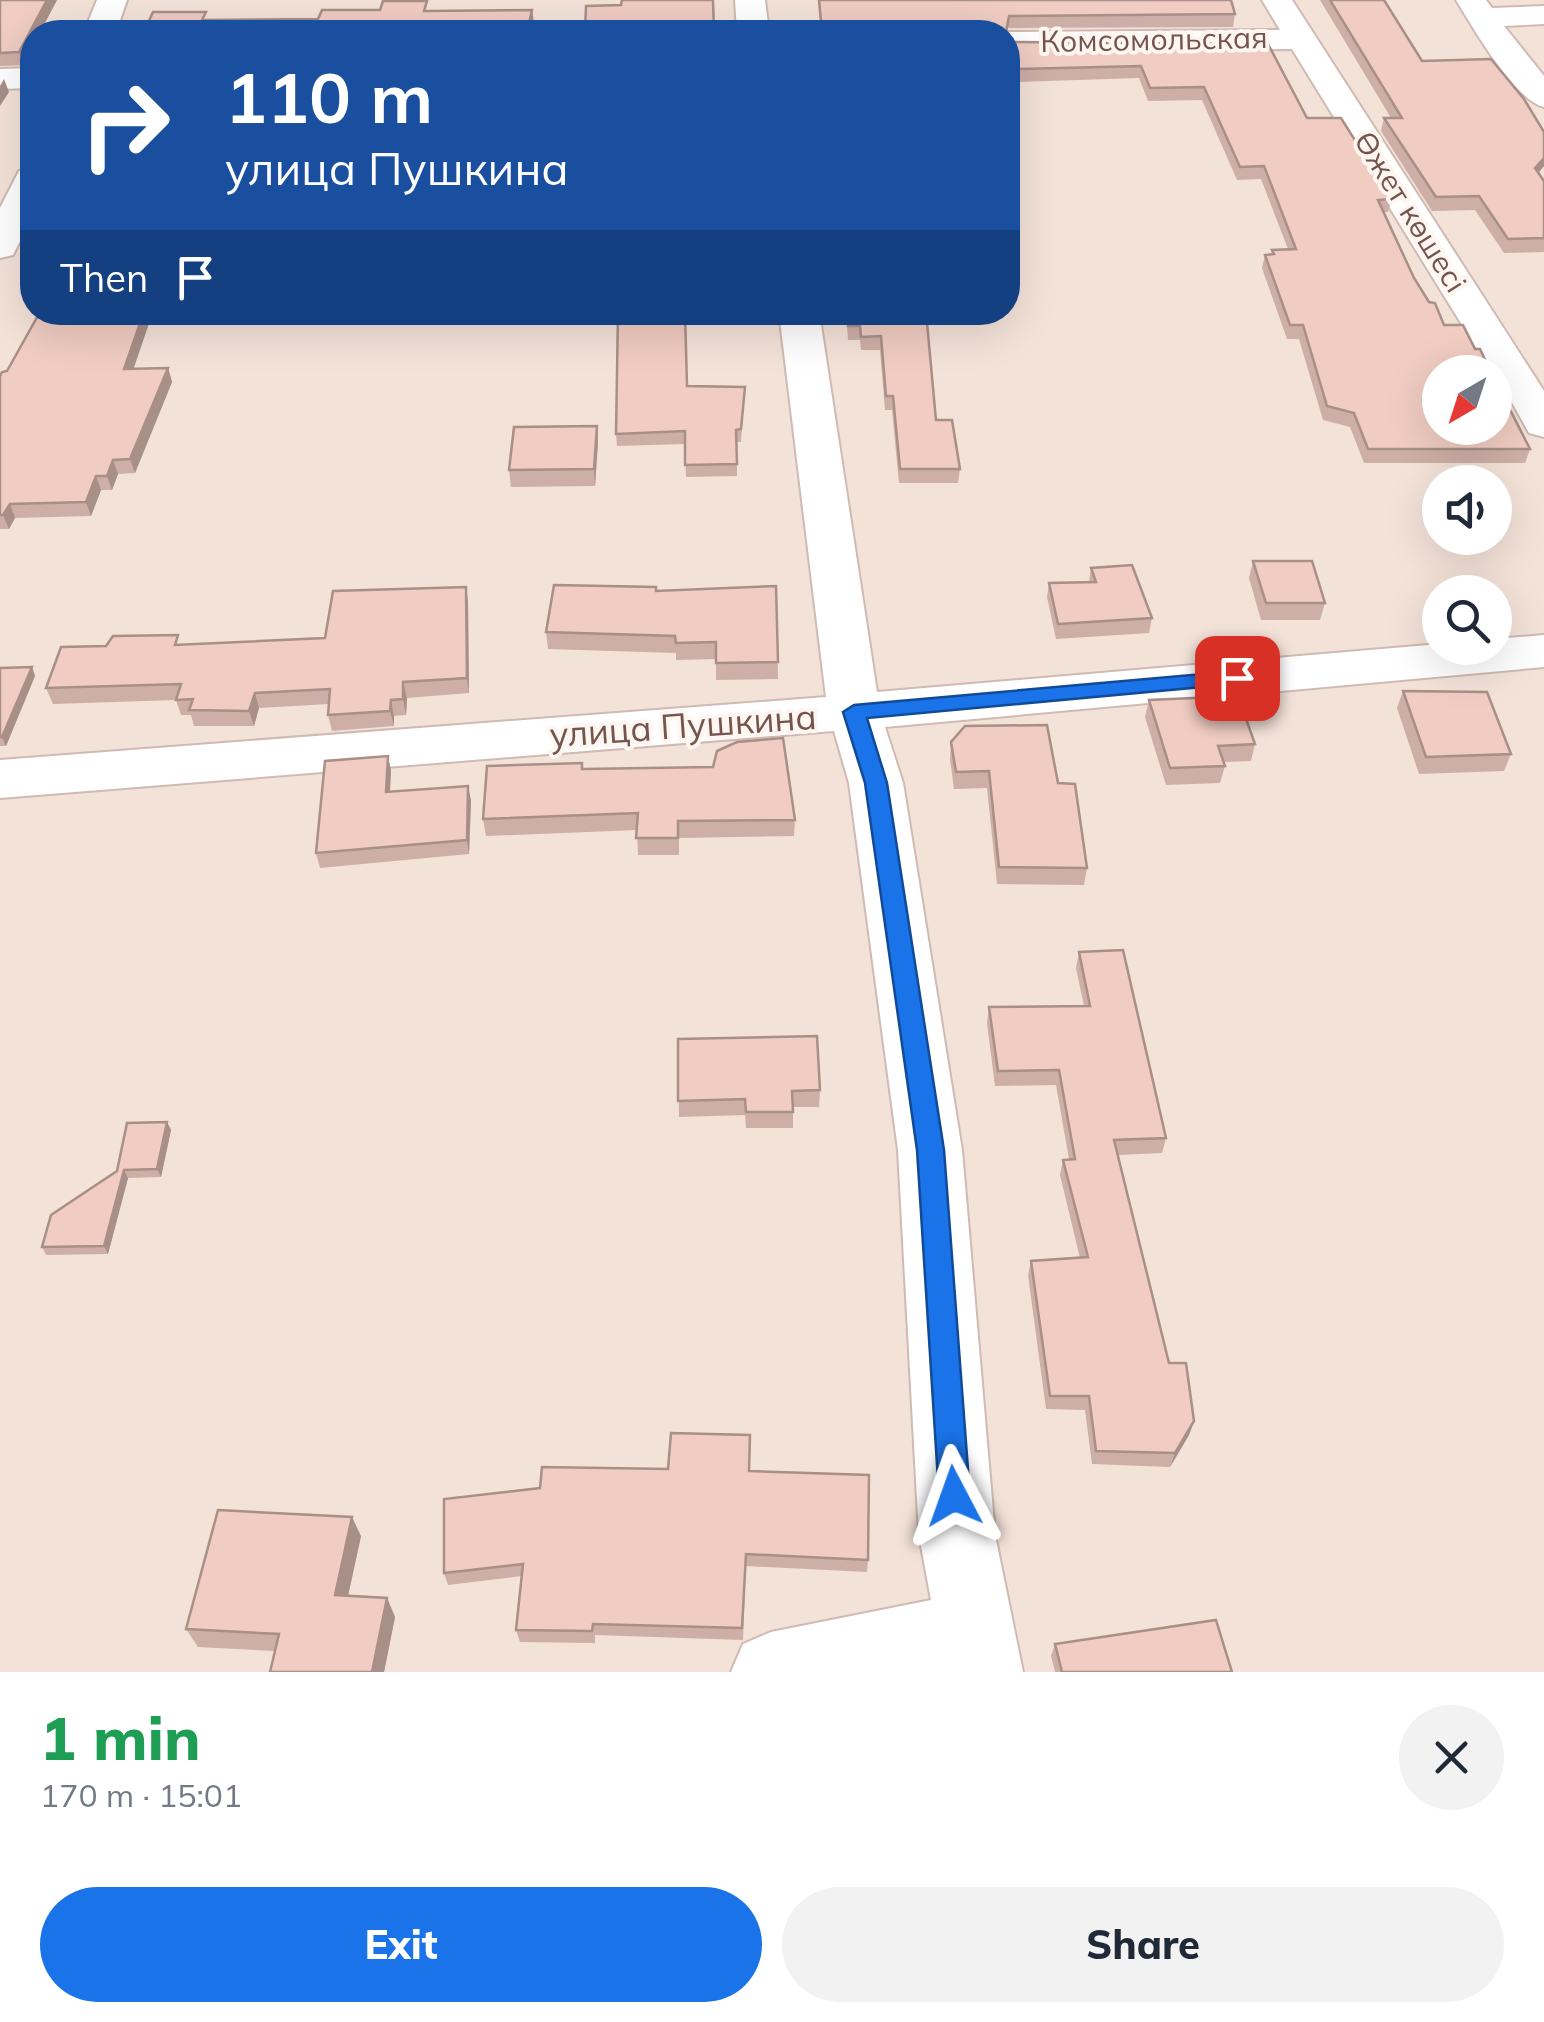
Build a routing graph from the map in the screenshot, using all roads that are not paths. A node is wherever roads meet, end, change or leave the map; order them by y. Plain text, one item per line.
1 (1277, 0) edge
2 (1478, 9) edge
3 (1544, 15) edge
4 (1301, 39) junction
5 (1020, 42) edge
6 (1544, 98) edge
7 (20, 204) edge
8 (0, 247) edge
9 (801, 325) edge
10 (1544, 424) edge
11 (1544, 651) edge
12 (854, 712) junction
13 (0, 778) edge
14 (978, 1651) edge
15 (771, 1672) edge

1 - 4 street, Өжет көшесі
2 - 3 street
2 - 6 street
4 - 5 street, Комсомольская
4 - 10 street, Өжет көшесі
7 - 8 street
9 - 12 street
11 - 12 street, улица Пушкина
12 - 13 street, улица Пушкина
12 - 14 street
14 - 15 street

